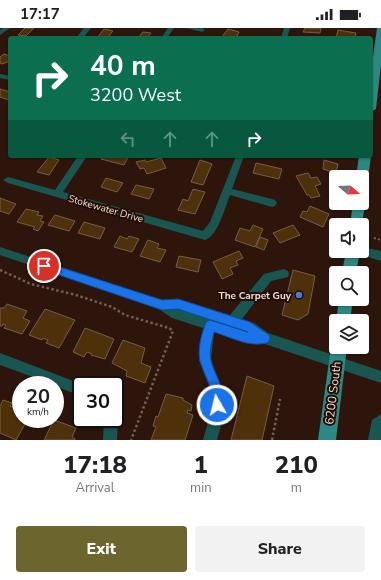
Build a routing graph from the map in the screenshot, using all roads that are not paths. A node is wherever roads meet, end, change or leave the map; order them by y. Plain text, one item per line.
1 (7, 28) edge
2 (88, 28) edge
3 (189, 28) edge
4 (381, 28) edge
5 (202, 30) dead end
6 (0, 33) edge
7 (81, 36) edge
8 (373, 93) edge
9 (82, 158) edge
10 (239, 158) edge
11 (365, 158) edge
12 (363, 170) edge
13 (8, 180) dead end
14 (227, 191) junction
15 (57, 194) junction
16 (272, 203) dead end
17 (0, 251) edge
18 (369, 252) edge
19 (381, 256) edge
20 (284, 274) dead end
21 (162, 305) junction
22 (232, 322) junction
23 (210, 325) junction
24 (265, 338) junction
25 (329, 352) edge
26 (338, 354) edge
27 (0, 359) edge
28 (381, 377) edge
29 (72, 387) edge
30 (381, 421) edge
31 (111, 428) edge
32 (110, 440) edge
33 (210, 440) edge
34 (327, 440) edge
35 (376, 440) edge

1 - 6 street
2 - 7 street
3 - 5 street
4 - 8 main road
9 - 15 street
10 - 14 street
11 - 12 main road
13 - 15 street, Stokewater Drive
14 - 15 street, Stokewater Drive
14 - 16 street
17 - 21 street
18 - 19 street
20 - 22 street
21 - 22 street
21 - 23 street
22 - 24 street
23 - 24 street
23 - 33 street
24 - 25 street
26 - 28 street
26 - 34 main road, 6200 South
27 - 29 street
30 - 35 street
31 - 32 street

